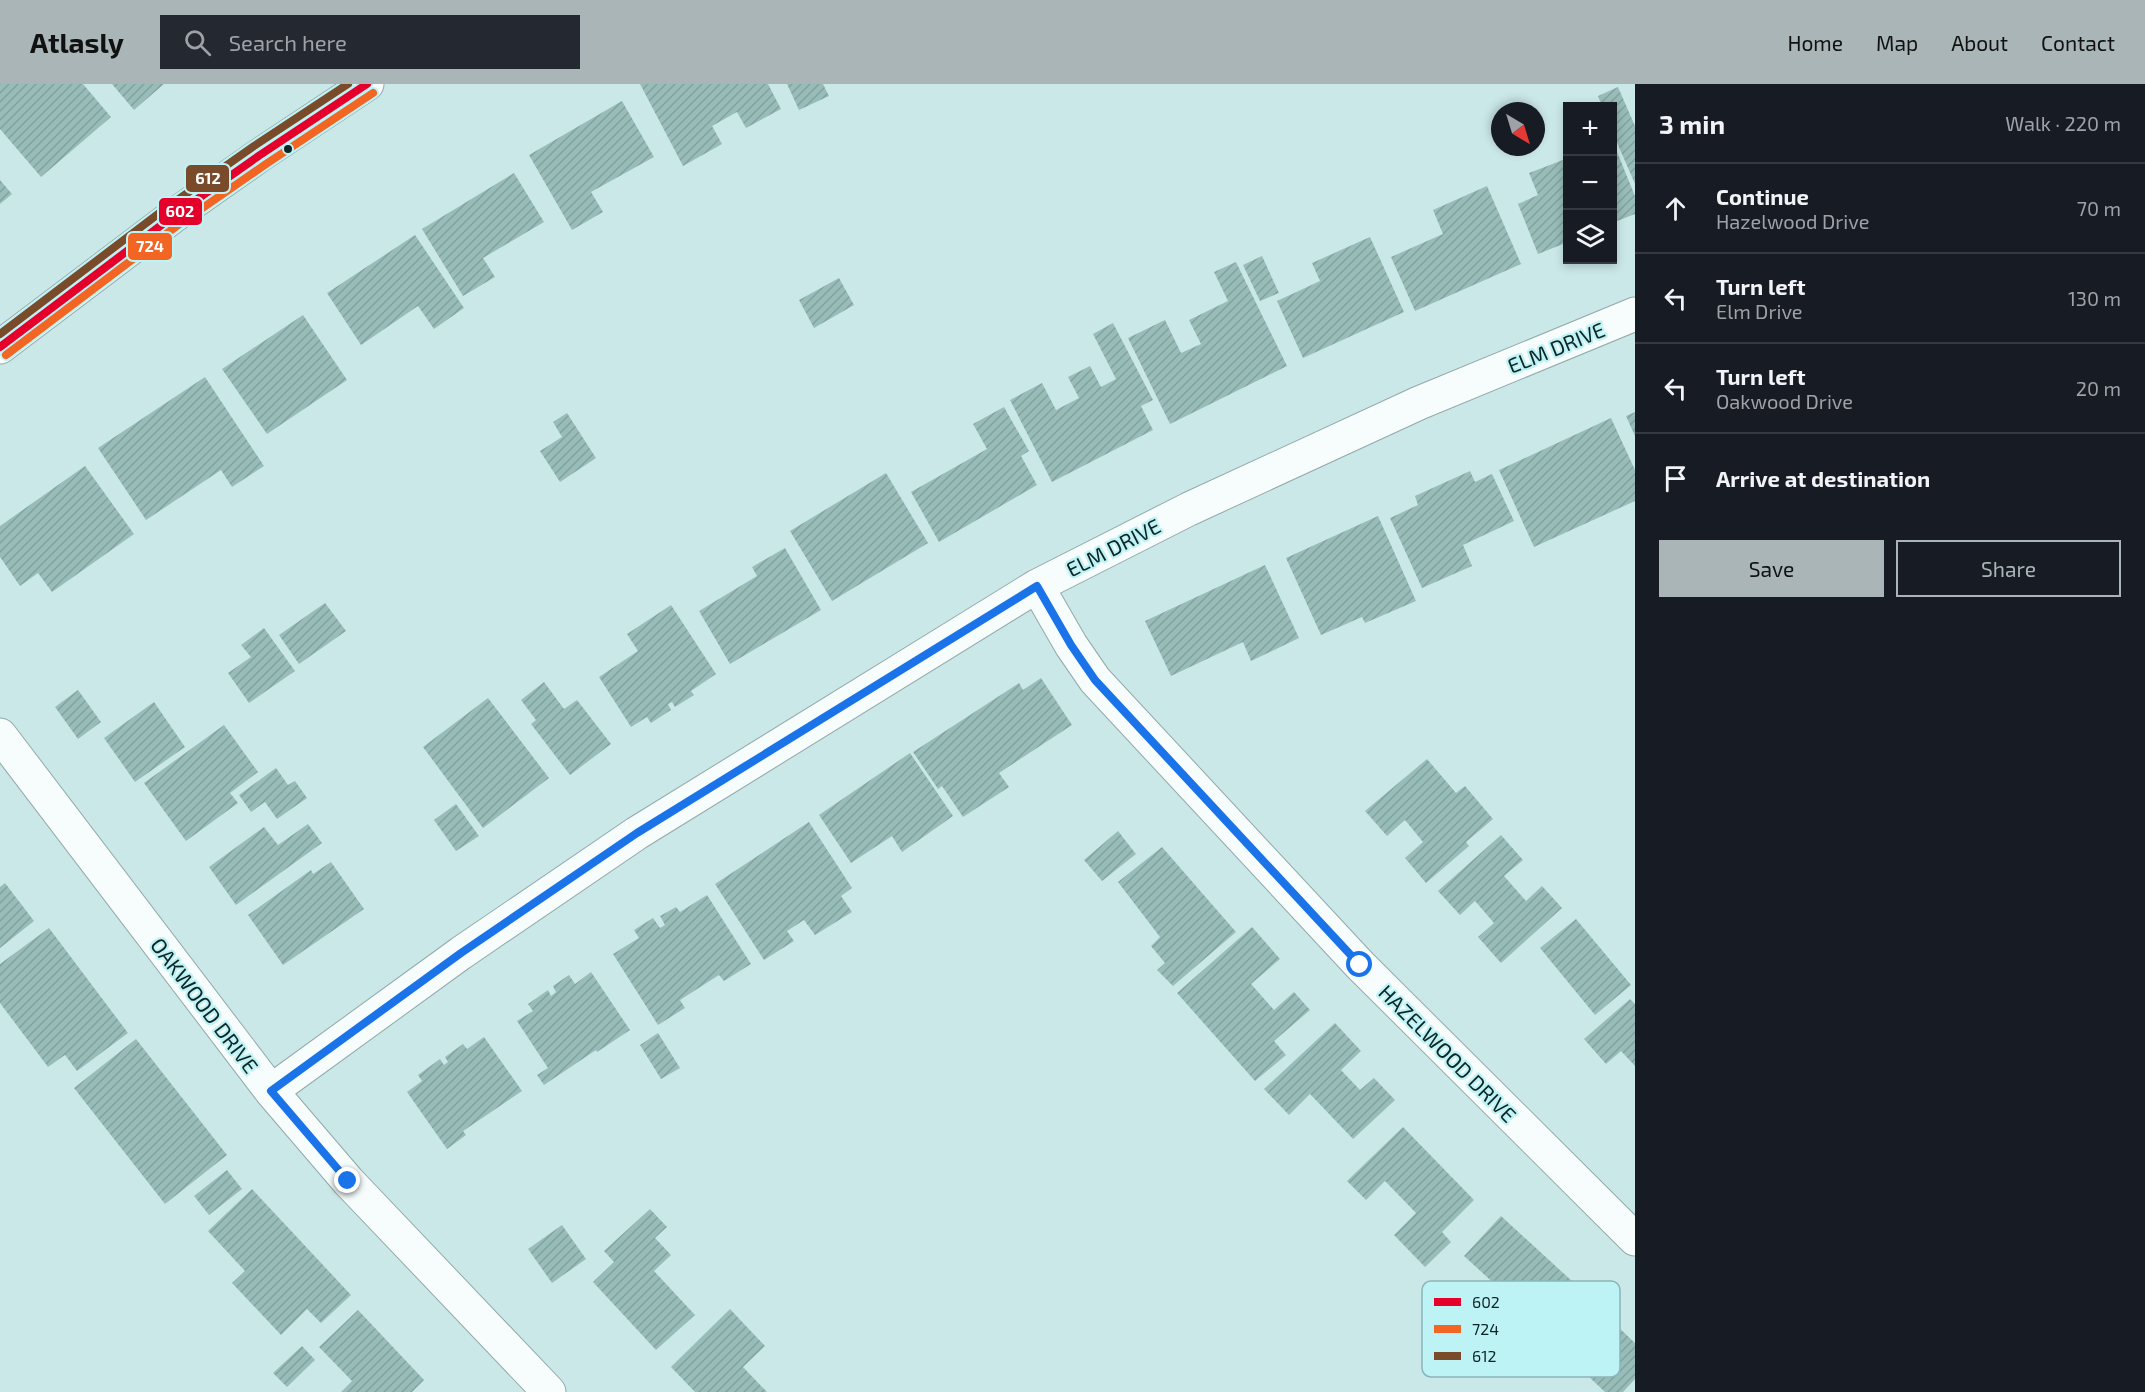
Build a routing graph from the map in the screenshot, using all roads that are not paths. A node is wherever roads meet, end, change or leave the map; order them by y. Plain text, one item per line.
1 (367, 84) edge
2 (1635, 314) edge
3 (0, 347) edge
4 (1037, 586) junction
5 (0, 735) edge
6 (271, 1091) junction
7 (1635, 1239) edge
8 (549, 1392) edge

1 - 3 street
2 - 4 street, ELM DRIVE
4 - 6 street, ELM DRIVE
4 - 7 street, HAZELWOOD DRIVE
5 - 6 street, OAKWOOD DRIVE
6 - 8 street, OAKWOOD DRIVE

